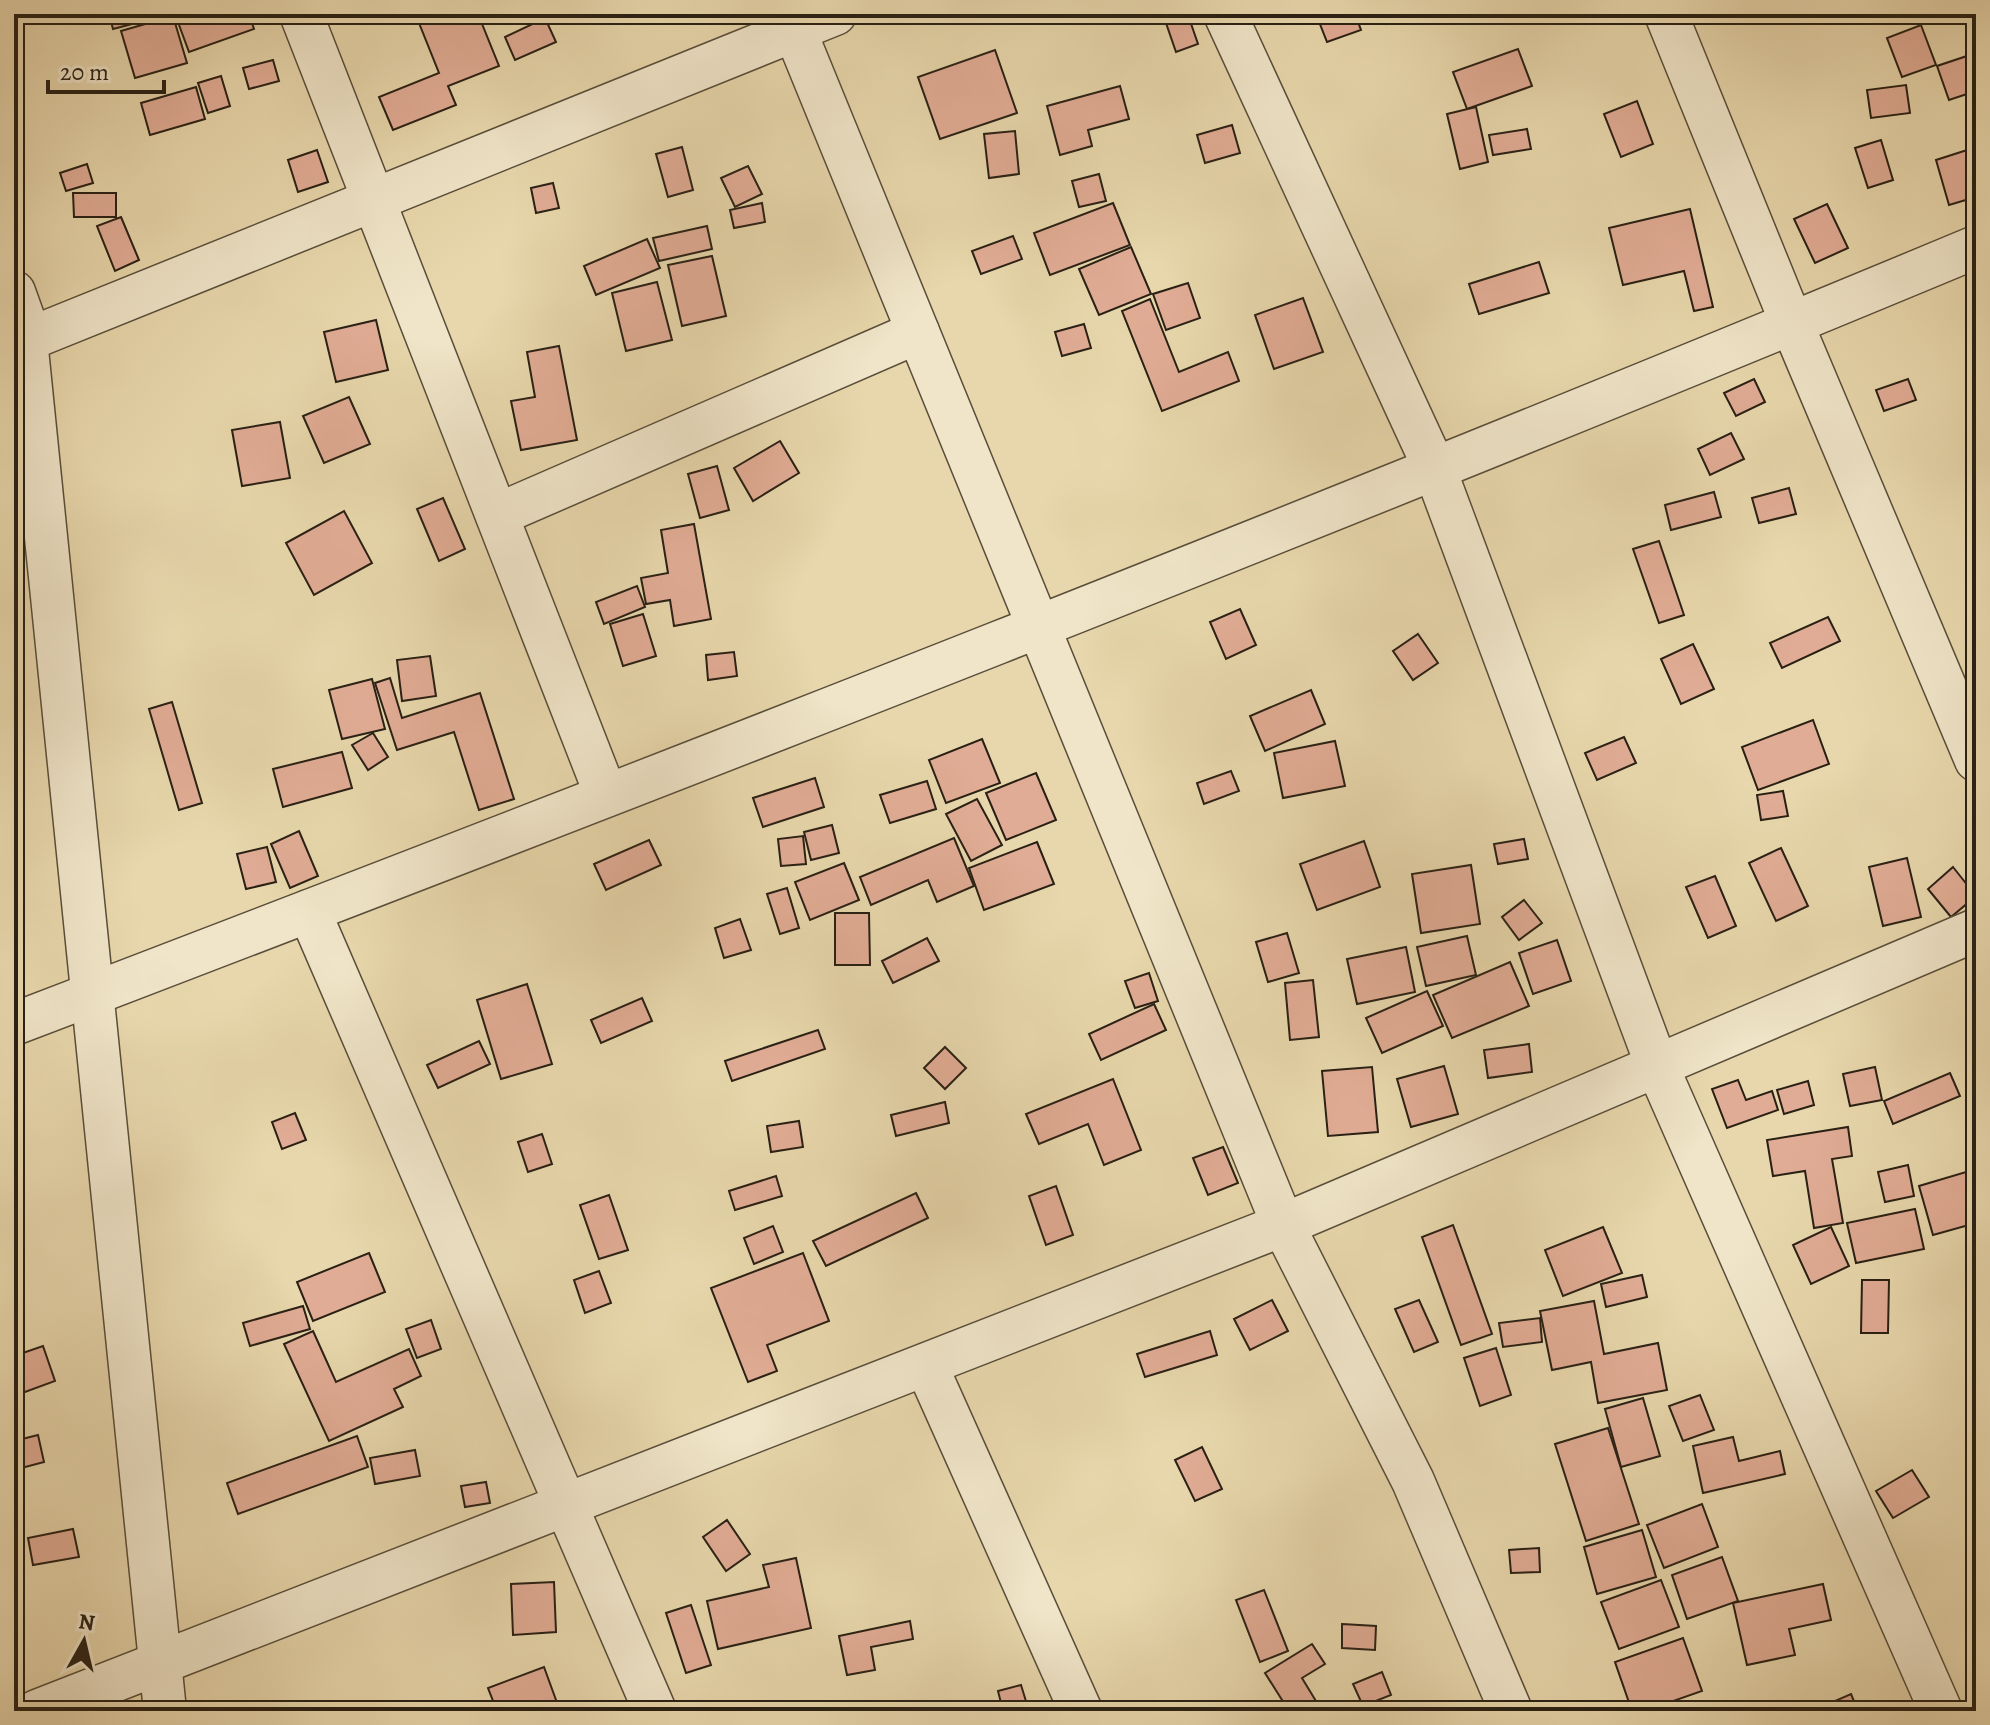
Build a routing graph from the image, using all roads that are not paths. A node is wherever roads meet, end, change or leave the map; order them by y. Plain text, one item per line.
1 (301, 14) edge
2 (835, 14) edge
3 (1225, 14) edge
4 (1666, 14) edge
5 (791, 22) edge
6 (374, 200) junction
7 (1976, 247) edge
8 (14, 292) edge
9 (1792, 324) junction
10 (918, 332) junction
11 (20, 342) edge
12 (1434, 467) junction
13 (497, 515) junction
14 (1038, 626) junction
15 (1976, 760) edge
16 (606, 795) junction
17 (309, 911) junction
18 (1976, 930) edge
19 (92, 994) junction
20 (14, 1024) edge
21 (1657, 1066) junction
22 (1283, 1225) junction
23 (926, 1365) junction
24 (566, 1505) junction
25 (160, 1663) junction
26 (37, 1711) edge
27 (165, 1711) edge
28 (655, 1711) edge
29 (1081, 1711) edge
30 (1511, 1711) edge
31 (1941, 1711) edge

1 - 6 street
2 - 5 street
3 - 12 street
4 - 9 street
5 - 6 street
5 - 10 street
6 - 11 street
6 - 13 street
7 - 9 street
8 - 11 street
9 - 12 street
9 - 15 street
10 - 13 street
10 - 14 street
11 - 19 street
12 - 14 street
12 - 21 street
13 - 16 street
14 - 16 street
14 - 22 street
16 - 17 street
17 - 19 street
17 - 24 street
18 - 21 street
19 - 20 street
19 - 25 street
21 - 22 street
21 - 31 street
22 - 23 street
22 - 30 street
23 - 24 street
23 - 29 street
24 - 25 street
24 - 28 street
25 - 26 street
25 - 27 street

